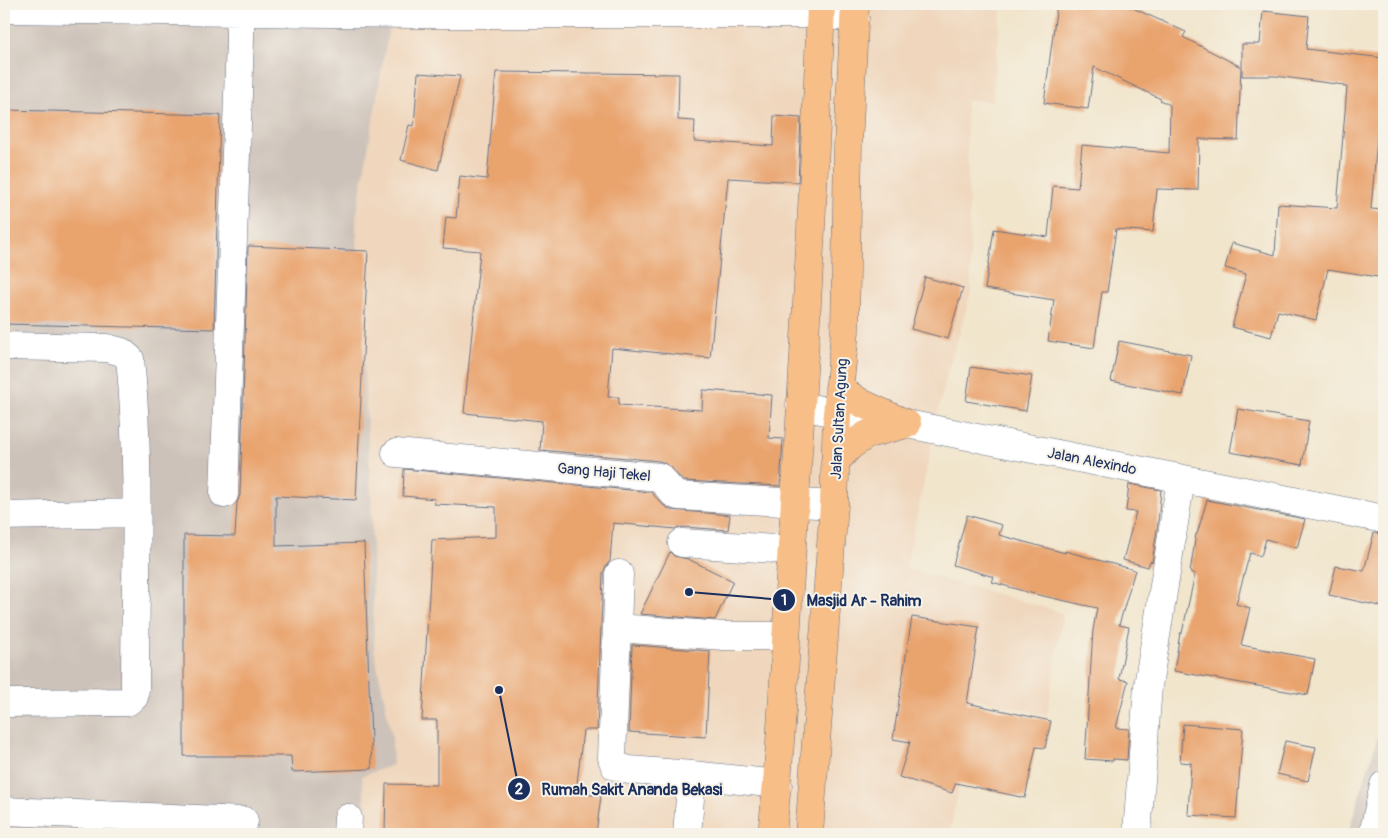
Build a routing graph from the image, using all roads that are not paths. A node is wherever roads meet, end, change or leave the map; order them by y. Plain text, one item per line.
1 (94, 7) edge
2 (4, 9) edge
3 (413, 9) edge
4 (821, 9) edge
5 (855, 11) edge
6 (240, 12) junction
7 (4, 346) edge
8 (838, 401) junction
9 (800, 405) junction
10 (907, 424) junction
11 (396, 453) dead end
12 (835, 462) junction
13 (1181, 479) junction
14 (224, 494) dead end
15 (796, 503) junction
16 (834, 505) junction
17 (136, 513) junction
18 (4, 516) edge
19 (1384, 519) edge
20 (682, 543) dead end
21 (791, 550) junction
22 (619, 574) dead end
23 (618, 628) junction
24 (786, 636) junction
25 (4, 703) edge
26 (692, 775) junction
27 (778, 784) junction
28 (1384, 785) edge
29 (4, 810) edge
30 (244, 821) dead end
31 (688, 834) edge
32 (772, 834) edge
33 (809, 834) edge
34 (1137, 834) edge
35 (1373, 834) edge

1 - 2 street
1 - 6 street
3 - 4 street
3 - 6 street
4 - 5 street
4 - 9 highway
5 - 8 highway, Jalan Sultan Agung
6 - 14 street
7 - 17 street
8 - 9 street
8 - 10 highway
8 - 12 highway, Jalan Sultan Agung
9 - 15 highway
10 - 12 highway
10 - 13 street, Jalan Alexindo
11 - 15 street, Gang Haji Tekel
12 - 16 highway, Jalan Sultan Agung
13 - 19 street, Jalan Alexindo
13 - 34 street
15 - 16 street, Gang Haji Tekel
15 - 21 highway
16 - 33 highway, Jalan Sultan Agung
17 - 18 street
17 - 25 street
20 - 21 street
21 - 24 highway
22 - 23 street
23 - 24 street
23 - 26 street
24 - 27 highway
26 - 27 street
26 - 31 street
27 - 32 highway
28 - 35 street
29 - 30 street

